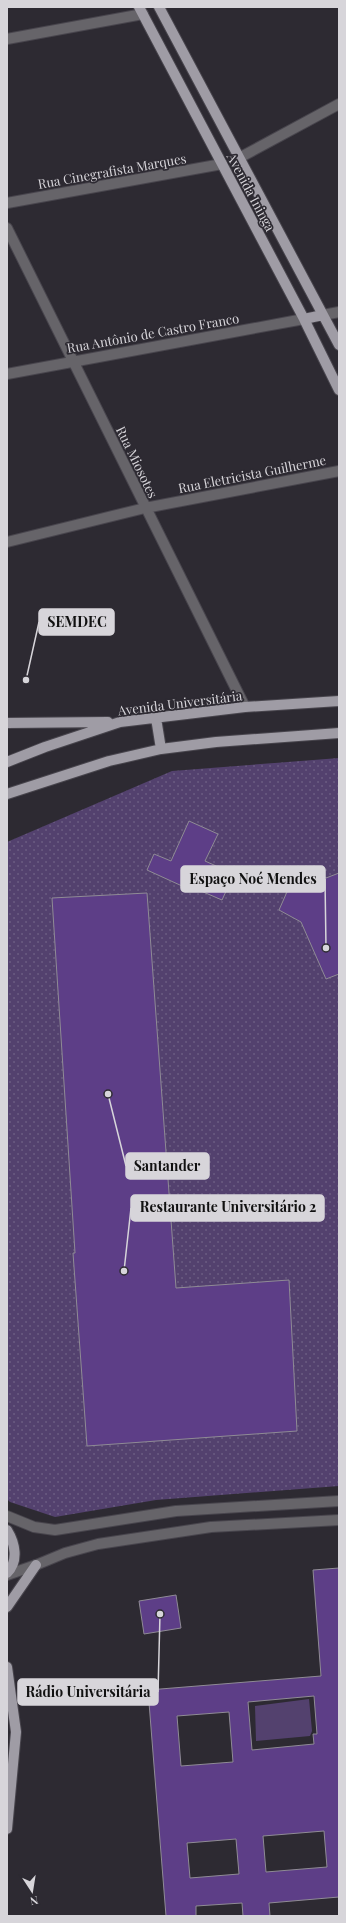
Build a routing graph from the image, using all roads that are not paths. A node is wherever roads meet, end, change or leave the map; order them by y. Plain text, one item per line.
1 (158, 7) edge
2 (141, 11) edge
3 (7, 39) edge
4 (339, 104) edge
5 (239, 158) junction
6 (222, 164) junction
7 (7, 203) edge
8 (7, 228) edge
9 (339, 312) edge
10 (323, 315) junction
11 (304, 319) junction
12 (339, 345) edge
13 (73, 361) junction
14 (7, 374) edge
15 (339, 390) edge
16 (339, 471) edge
17 (145, 508) junction
18 (7, 542) edge
19 (339, 701) edge
20 (245, 708) junction
21 (156, 718) junction
22 (120, 722) junction
23 (7, 723) edge
24 (339, 733) edge
25 (161, 749) junction
26 (7, 762) edge
27 (7, 794) edge
28 (339, 1501) edge
29 (7, 1516) edge
30 (339, 1520) edge
31 (7, 1530) edge
32 (36, 1565) junction
33 (7, 1574) edge
34 (7, 1607) edge
35 (7, 1667) edge
36 (7, 1829) edge

1 - 2 main road
1 - 5 main road, Avenida Ininga
2 - 3 street
2 - 6 main road, Avenida Ininga
4 - 5 street
5 - 6 main road
5 - 10 main road, Avenida Ininga
6 - 7 street, Rua Cinegrafista Marques
6 - 11 main road, Avenida Ininga
8 - 13 street, Rua Miosotes
9 - 10 street
10 - 11 main road
10 - 12 main road, Avenida Ininga
11 - 13 street, Rua Antônio de Castro Franco
11 - 15 main road, Avenida Ininga
13 - 14 street, Rua Antônio de Castro Franco
13 - 17 street, Rua Miosotes
16 - 17 street, Rua Eletricista Guilherme
17 - 18 street, Rua Eletricista Guilherme
17 - 20 street, Rua Miosotes
19 - 20 main road, Avenida Universitária
20 - 21 main road, Avenida Universitária
21 - 22 main road, Avenida Universitária
21 - 25 main road
22 - 23 main road
22 - 26 main road, Avenida Universitária
24 - 25 main road
25 - 27 main road
28 - 29 street
30 - 32 street
31 - 33 main road
32 - 33 street
32 - 34 main road
35 - 36 main road

